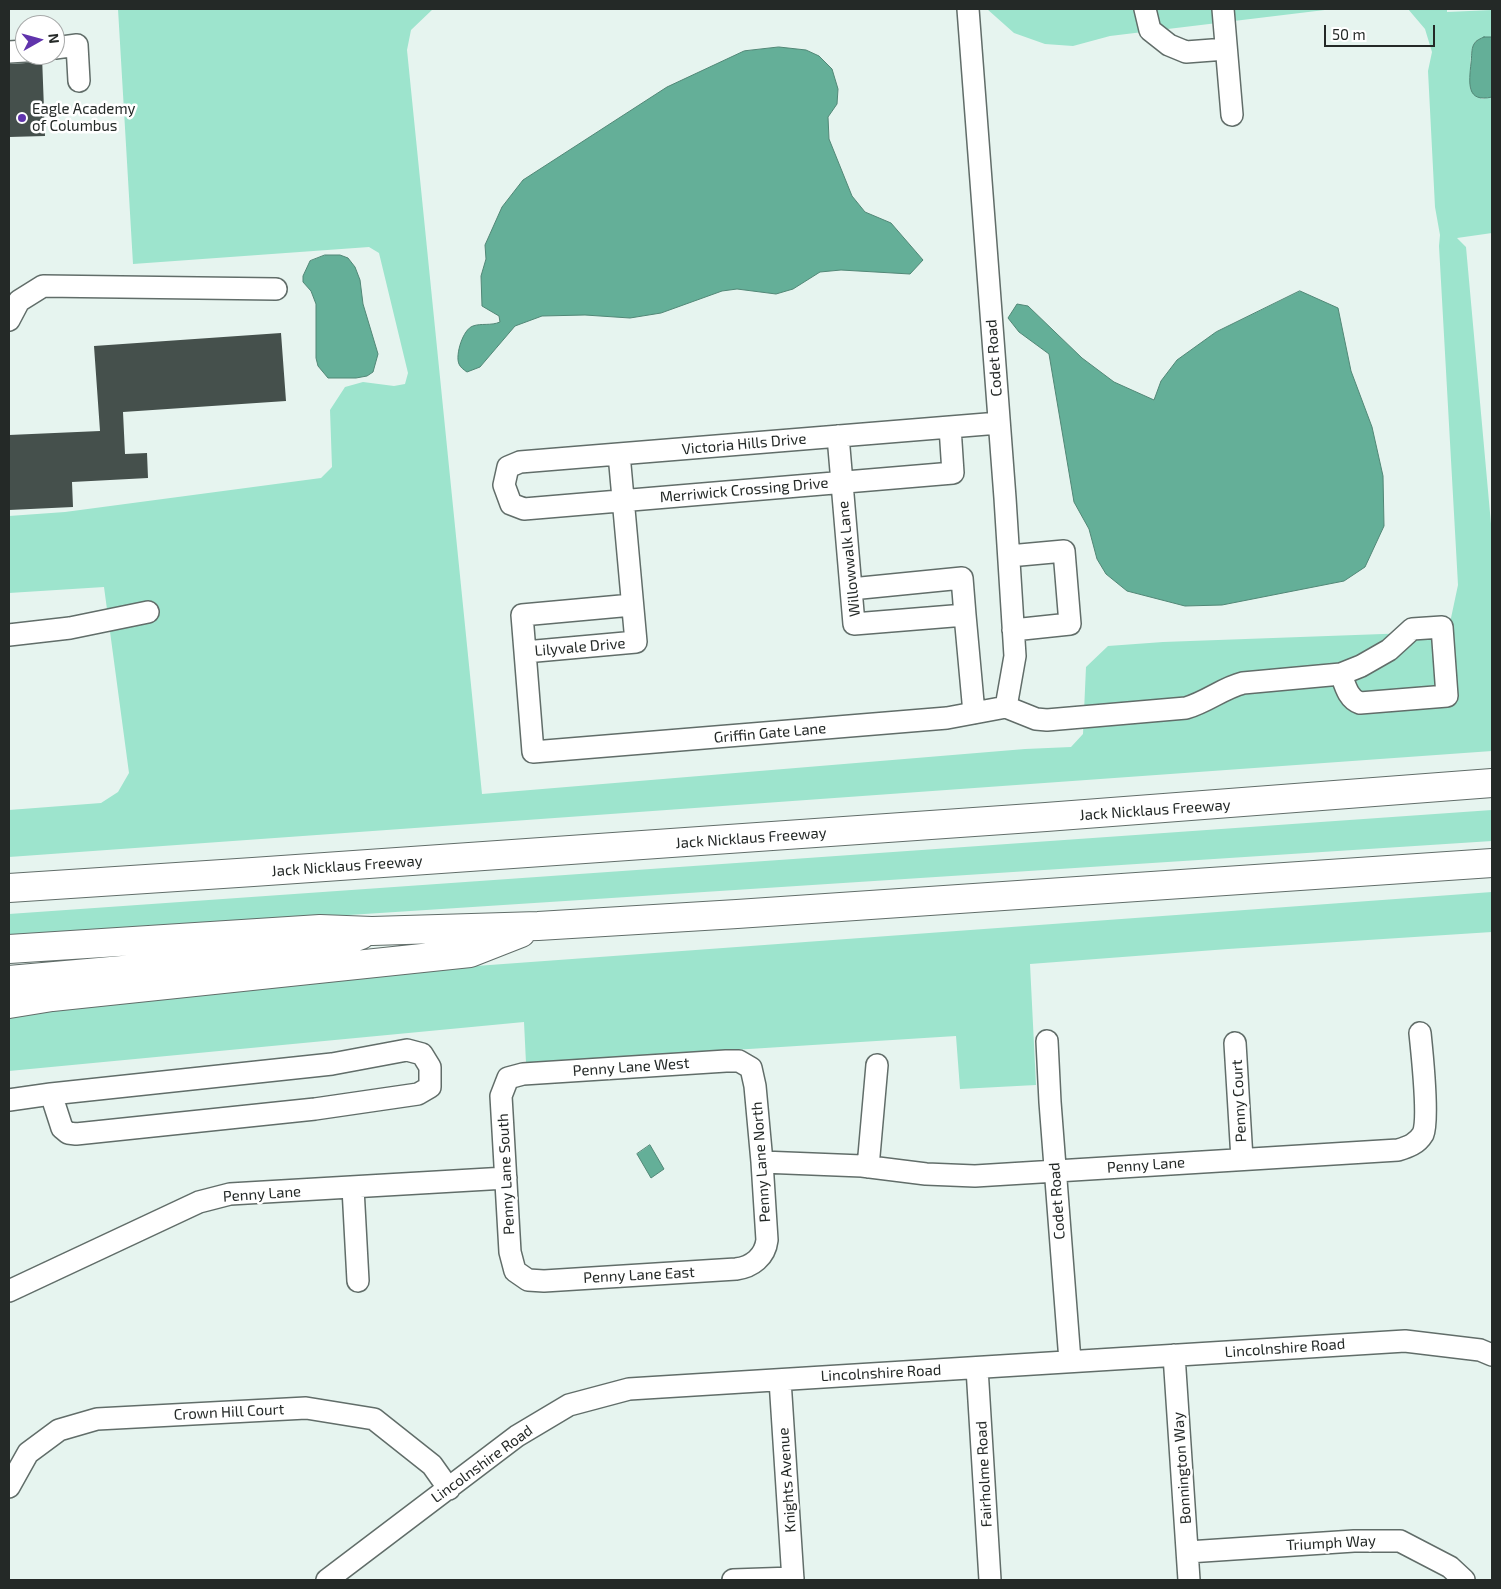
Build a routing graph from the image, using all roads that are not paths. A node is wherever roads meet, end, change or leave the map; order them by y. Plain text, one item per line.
1 (968, 9) edge
2 (1146, 9) edge
3 (1222, 9) edge
4 (65, 47) edge
5 (1226, 49) junction
6 (79, 81) dead end
7 (1232, 115) dead end
8 (276, 288) dead end
9 (9, 320) edge
10 (999, 423) junction
11 (950, 427) junction
12 (838, 436) junction
13 (619, 454) junction
14 (841, 482) junction
15 (504, 485) joint
16 (623, 500) junction
17 (1009, 556) junction
18 (851, 589) junction
19 (632, 604) junction
20 (148, 612) dead end
21 (965, 615) junction
22 (1013, 630) junction
23 (9, 635) edge
24 (525, 652) junction
25 (1341, 674) junction
26 (1006, 707) junction
27 (974, 713) junction
28 (533, 752) joint
29 (1492, 783) edge
30 (1492, 863) edge
31 (9, 888) edge
32 (538, 926) junction
33 (372, 932) junction
34 (9, 949) edge
35 (9, 980) edge
36 (9, 1004) edge
37 (1420, 1033) dead end
38 (1048, 1041) dead end
39 (1235, 1043) dead end
40 (877, 1065) dead end
41 (751, 1068) joint
42 (508, 1078) joint
43 (51, 1094) junction
44 (9, 1100) edge
45 (1242, 1159) junction
46 (762, 1162) junction
47 (868, 1167) junction
48 (1055, 1171) junction
49 (506, 1178) junction
50 (352, 1188) junction
51 (762, 1256) joint
52 (515, 1271) joint
53 (358, 1281) dead end
54 (9, 1291) edge
55 (1174, 1355) junction
56 (1492, 1355) edge
57 (1070, 1361) junction
58 (978, 1368) junction
59 (780, 1380) junction
60 (9, 1487) edge
61 (449, 1488) junction
62 (1188, 1552) junction
63 (340, 1577) edge
64 (793, 1579) edge
65 (733, 1580) edge
66 (990, 1580) edge
67 (1189, 1580) edge
68 (1464, 1580) edge

1 - 10 street, Codet Road
2 - 5 street
3 - 5 street
4 - 6 street
5 - 7 street
8 - 9 street
10 - 11 street, Victoria Hills Drive
10 - 17 street, Codet Road
11 - 12 street, Victoria Hills Drive
11 - 14 street, Merriwick Crossing Drive
12 - 13 street, Victoria Hills Drive
12 - 14 street, Willowwalk Lane
13 - 15 street, Victoria Hills Drive
13 - 16 street, Lilyvale Drive
14 - 16 street, Merriwick Crossing Drive
14 - 18 street, Willowwalk Lane
15 - 16 street, Merriwick Crossing Drive
16 - 19 street, Lilyvale Drive
17 - 22 street, Codet Road
17 - 22 street
18 - 21 street, Willowwalk Lane
18 - 21 street
19 - 24 street
19 - 24 street, Lilyvale Drive
20 - 23 street
21 - 27 street
22 - 26 street, Codet Road
24 - 28 street, Lilyvale Drive
25 - 25 street
25 - 26 street
26 - 27 street, Griffin Gate Lane
27 - 28 street, Griffin Gate Lane
29 - 31 highway, Jack Nicklaus Freeway
30 - 32 highway
32 - 33 highway
32 - 36 highway
33 - 34 highway
33 - 35 highway
37 - 45 street, Penny Lane
38 - 48 street, Codet Road
39 - 45 street, Penny Court
40 - 47 street
41 - 42 street, Penny Lane West
41 - 46 street, Penny Lane North
42 - 49 street, Penny Lane South
43 - 43 street
43 - 44 street
45 - 48 street, Penny Lane
46 - 47 street, Penny Lane
46 - 51 street, Penny Lane North
47 - 48 street, Penny Lane
48 - 57 street, Codet Road
49 - 50 street, Penny Lane
49 - 52 street, Penny Lane South
50 - 53 street
50 - 54 street, Penny Lane
51 - 52 street, Penny Lane East
55 - 56 street, Lincolnshire Road
55 - 57 street, Lincolnshire Road
55 - 62 street, Bonnington Way
57 - 58 street, Lincolnshire Road
58 - 59 street, Lincolnshire Road
58 - 66 street, Fairholme Road
59 - 61 street, Lincolnshire Road
59 - 64 street, Knights Avenue
60 - 61 street, Crown Hill Court
61 - 63 street, Lincolnshire Road
62 - 67 street, Bonnington Way
62 - 68 street, Triumph Way
64 - 65 street

